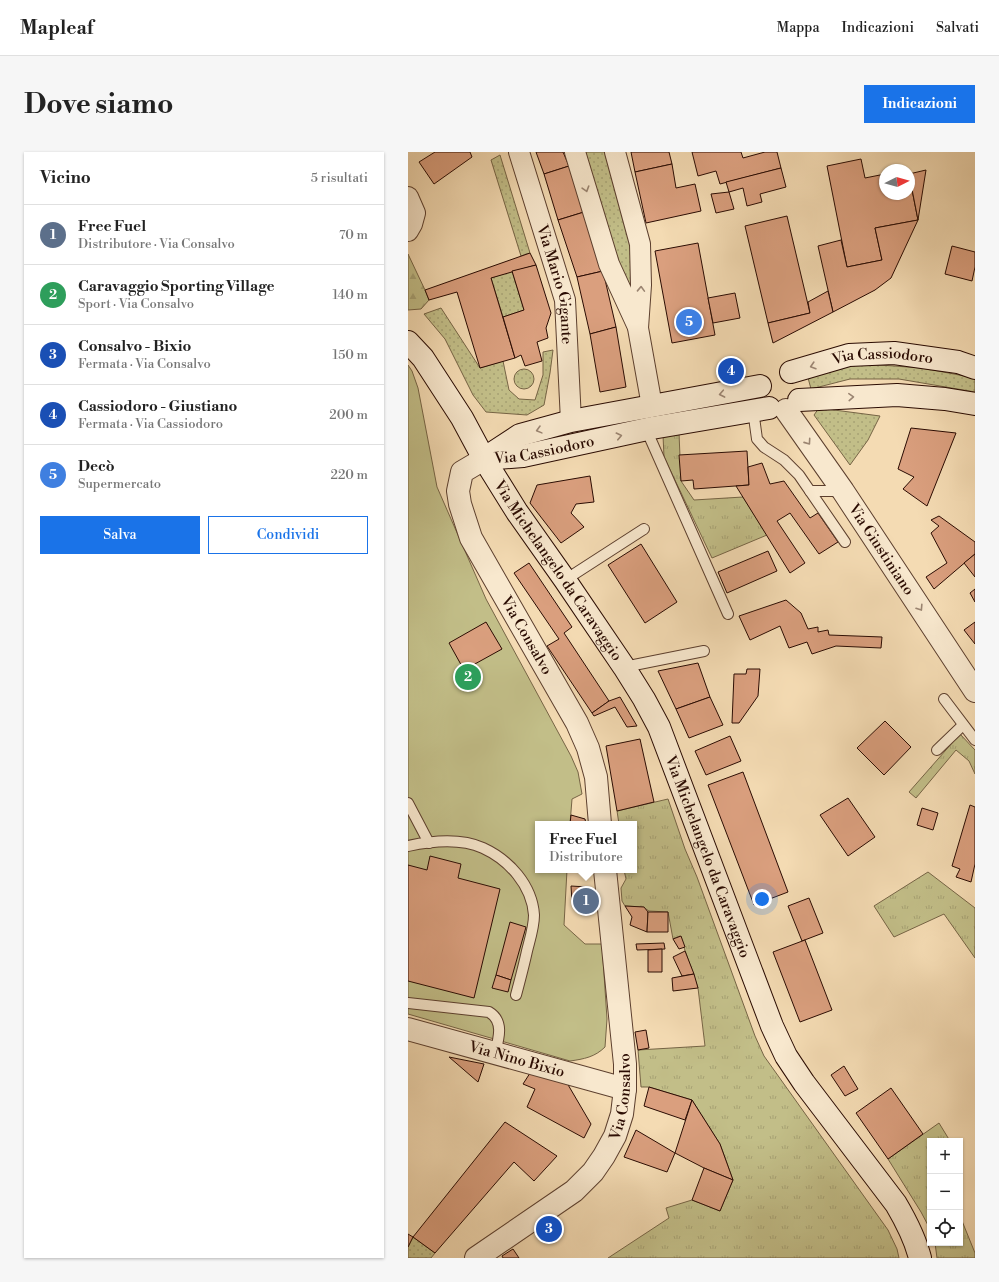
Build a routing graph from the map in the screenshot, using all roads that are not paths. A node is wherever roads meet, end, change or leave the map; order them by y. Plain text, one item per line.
1 (519, 152) edge
2 (574, 152) edge
3 (615, 152) edge
4 (408, 197) edge
5 (408, 231) edge
6 (638, 328) junction
7 (408, 342) edge
8 (975, 368) edge
9 (792, 372) junction
10 (760, 386) junction
11 (975, 404) edge
12 (652, 406) junction
13 (777, 407) junction
14 (572, 421) junction
15 (646, 429) junction
16 (484, 459) junction
17 (810, 491) junction
18 (843, 491) junction
19 (644, 529) dead end
20 (845, 542) dead end
21 (565, 580) junction
22 (728, 614) dead end
23 (704, 651) dead end
24 (624, 668) junction
25 (972, 679) edge
26 (944, 699) dead end
27 (963, 725) junction
28 (975, 740) edge
29 (937, 750) dead end
30 (408, 803) edge
31 (600, 821) edge
32 (429, 843) junction
33 (408, 846) edge
34 (605, 873) edge
35 (516, 995) dead end
36 (408, 1002) edge
37 (408, 1029) edge
38 (495, 1053) junction
39 (625, 1089) junction
40 (476, 1258) edge
41 (920, 1258) edge

1 - 14 street, Via Mario Gigante
2 -> 6 street
6 -> 3 street
4 - 5 street
6 - 12 street
7 - 16 main road, Via Michelangelo da Caravaggio
8 -> 9 main road, Via Cassiodoro
9 - 10 main road
9 - 13 main road
10 -> 12 main road, Via Cassiodoro
10 - 13 main road
13 -> 11 main road, Via Cassiodoro
12 - 14 main road, Via Cassiodoro
13 - 15 main road, Via Cassiodoro
13 - 17 lane
13 -> 18 main road, Via Giustiniano
14 -> 16 main road, Via Cassiodoro
16 -> 15 main road, Via Cassiodoro
15 - 22 lane
16 - 21 main road, Via Michelangelo da Caravaggio
16 - 31 main road, Via Consalvo
17 - 18 lane
17 - 20 lane
18 -> 25 main road, Via Giustiniano
19 - 21 lane
21 - 24 main road, Via Michelangelo da Caravaggio
23 - 24 lane
24 - 41 main road, Via Michelangelo da Caravaggio
26 - 27 lane
27 - 28 lane
27 - 29 lane
30 - 32 lane
32 - 33 lane
32 - 35 lane
34 - 39 main road, Via Consalvo
36 - 38 lane
37 - 38 main road, Via Nino Bixio
38 - 39 main road, Via Nino Bixio
39 - 40 main road, Via Consalvo

